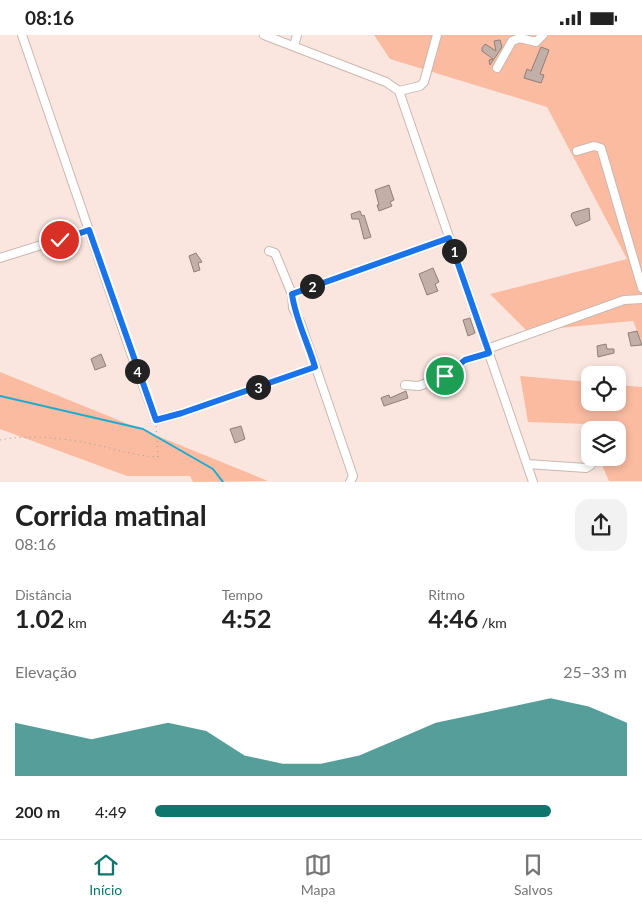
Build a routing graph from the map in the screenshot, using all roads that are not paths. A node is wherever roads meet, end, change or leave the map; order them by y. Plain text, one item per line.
1 (22, 35) edge
2 (264, 35) edge
3 (297, 35) edge
4 (437, 35) edge
5 (543, 35) edge
6 (294, 46) junction
7 (497, 68) dead end
8 (399, 91) junction
9 (577, 151) dead end
10 (89, 230) junction
11 (449, 238) junction
12 (269, 251) dead end
13 (0, 258) edge
14 (642, 288) edge
15 (292, 294) junction
16 (642, 299) edge
17 (488, 351) junction
18 (315, 367) junction
19 (405, 385) dead end
20 (527, 464) junction
21 (589, 466) edge
22 (350, 481) edge
23 (533, 481) edge

1 - 10 street
2 - 6 street
3 - 6 street
4 - 8 street
5 - 7 street
6 - 8 street
8 - 11 street
9 - 14 street
10 - 13 street
10 - 18 street
11 - 15 street
11 - 17 street
12 - 15 street
15 - 18 street
16 - 17 street
17 - 19 street
17 - 20 street
18 - 22 street
20 - 21 street
20 - 23 street

